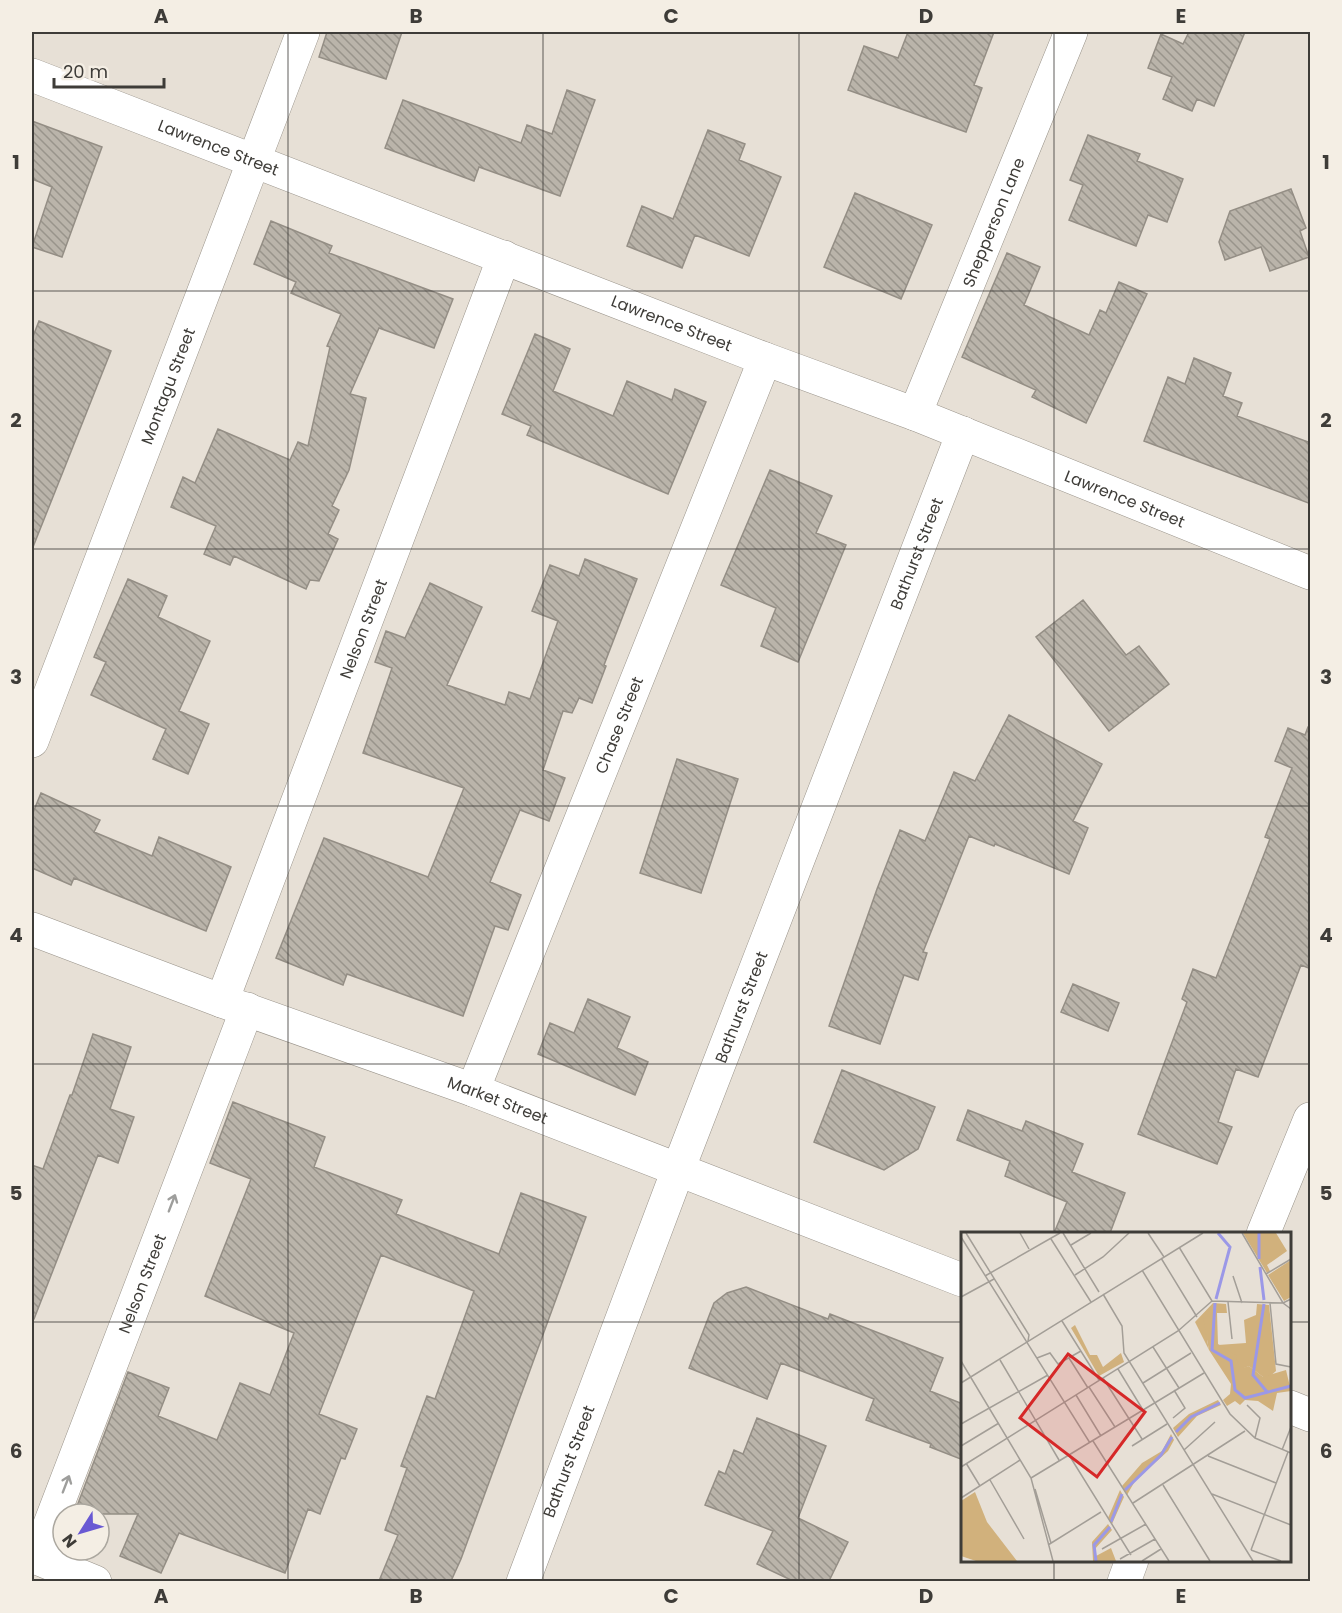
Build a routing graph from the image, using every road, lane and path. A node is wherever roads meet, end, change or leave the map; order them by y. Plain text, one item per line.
1 (303, 32) edge
2 (1071, 32) edge
3 (32, 75) edge
4 (253, 161) junction
5 (504, 257) junction
6 (765, 359) junction
7 (915, 414) junction
8 (963, 433) junction
9 (1311, 573) edge
10 (32, 741) edge
11 (35, 939) edge
12 (235, 1005) junction
13 (473, 1090) junction
14 (1311, 1119) edge
15 (678, 1170) junction
16 (1263, 1232) edge
17 (961, 1279) edge
18 (1291, 1407) edge
19 (1311, 1415) edge
20 (34, 1557) edge
21 (1131, 1562) edge
22 (95, 1581) edge
23 (523, 1581) edge
24 (1124, 1581) edge

1 - 4 street, Montagu Street
2 - 7 street, Shepperson Lane
3 - 4 street, Lawrence Street
4 - 5 street, Lawrence Street
4 - 10 street, Montagu Street
5 - 6 street, Lawrence Street
5 - 12 street, Nelson Street
6 - 7 street, Lawrence Street
6 - 13 street, Chase Street
7 - 8 street, Lawrence Street
8 - 9 street, Lawrence Street
8 - 15 street, Bathurst Street
11 - 12 street, Market Street
12 - 13 street, Market Street
20 -> 12 street, Nelson Street
13 - 15 street, Market Street
14 - 16 street
15 - 17 street, Market Street
15 - 23 street, Bathurst Street
18 - 19 street
20 - 22 street
21 - 24 street

